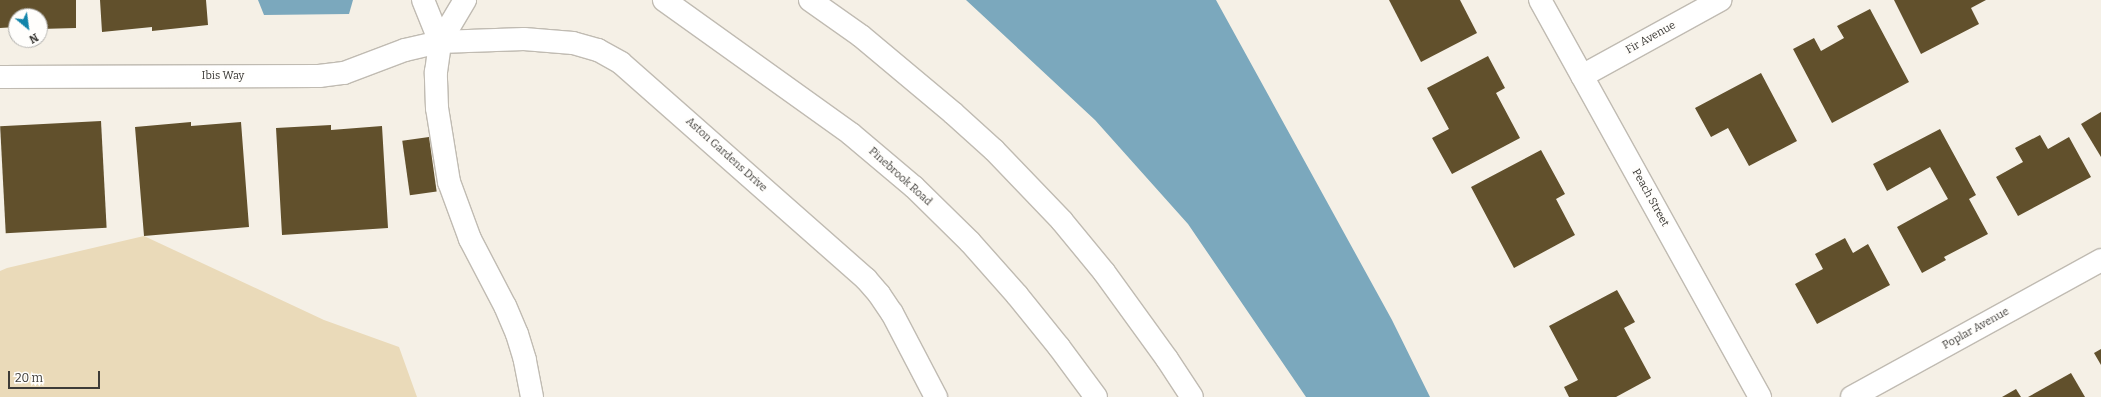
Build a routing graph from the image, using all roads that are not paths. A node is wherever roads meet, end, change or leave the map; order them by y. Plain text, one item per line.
1 (423, 0) edge
2 (465, 0) edge
3 (664, 0) edge
4 (810, 0) edge
5 (1540, 0) edge
6 (1720, 0) edge
7 (440, 42) junction
8 (1582, 76) junction
9 (0, 77) edge
10 (2101, 260) edge
11 (532, 397) edge
12 (936, 397) edge
13 (1096, 397) edge
14 (1192, 397) edge
15 (1760, 397) edge
16 (1852, 397) edge

1 - 7 street
2 - 7 street
3 - 13 street, Pinebrook Road
4 - 14 street
5 - 8 street, Peach Street
6 - 8 street, Fir Avenue
7 - 9 street, Ibis Way
7 - 11 street
7 - 12 street, Aston Gardens Drive
8 - 15 street, Peach Street
10 - 16 street, Poplar Avenue

